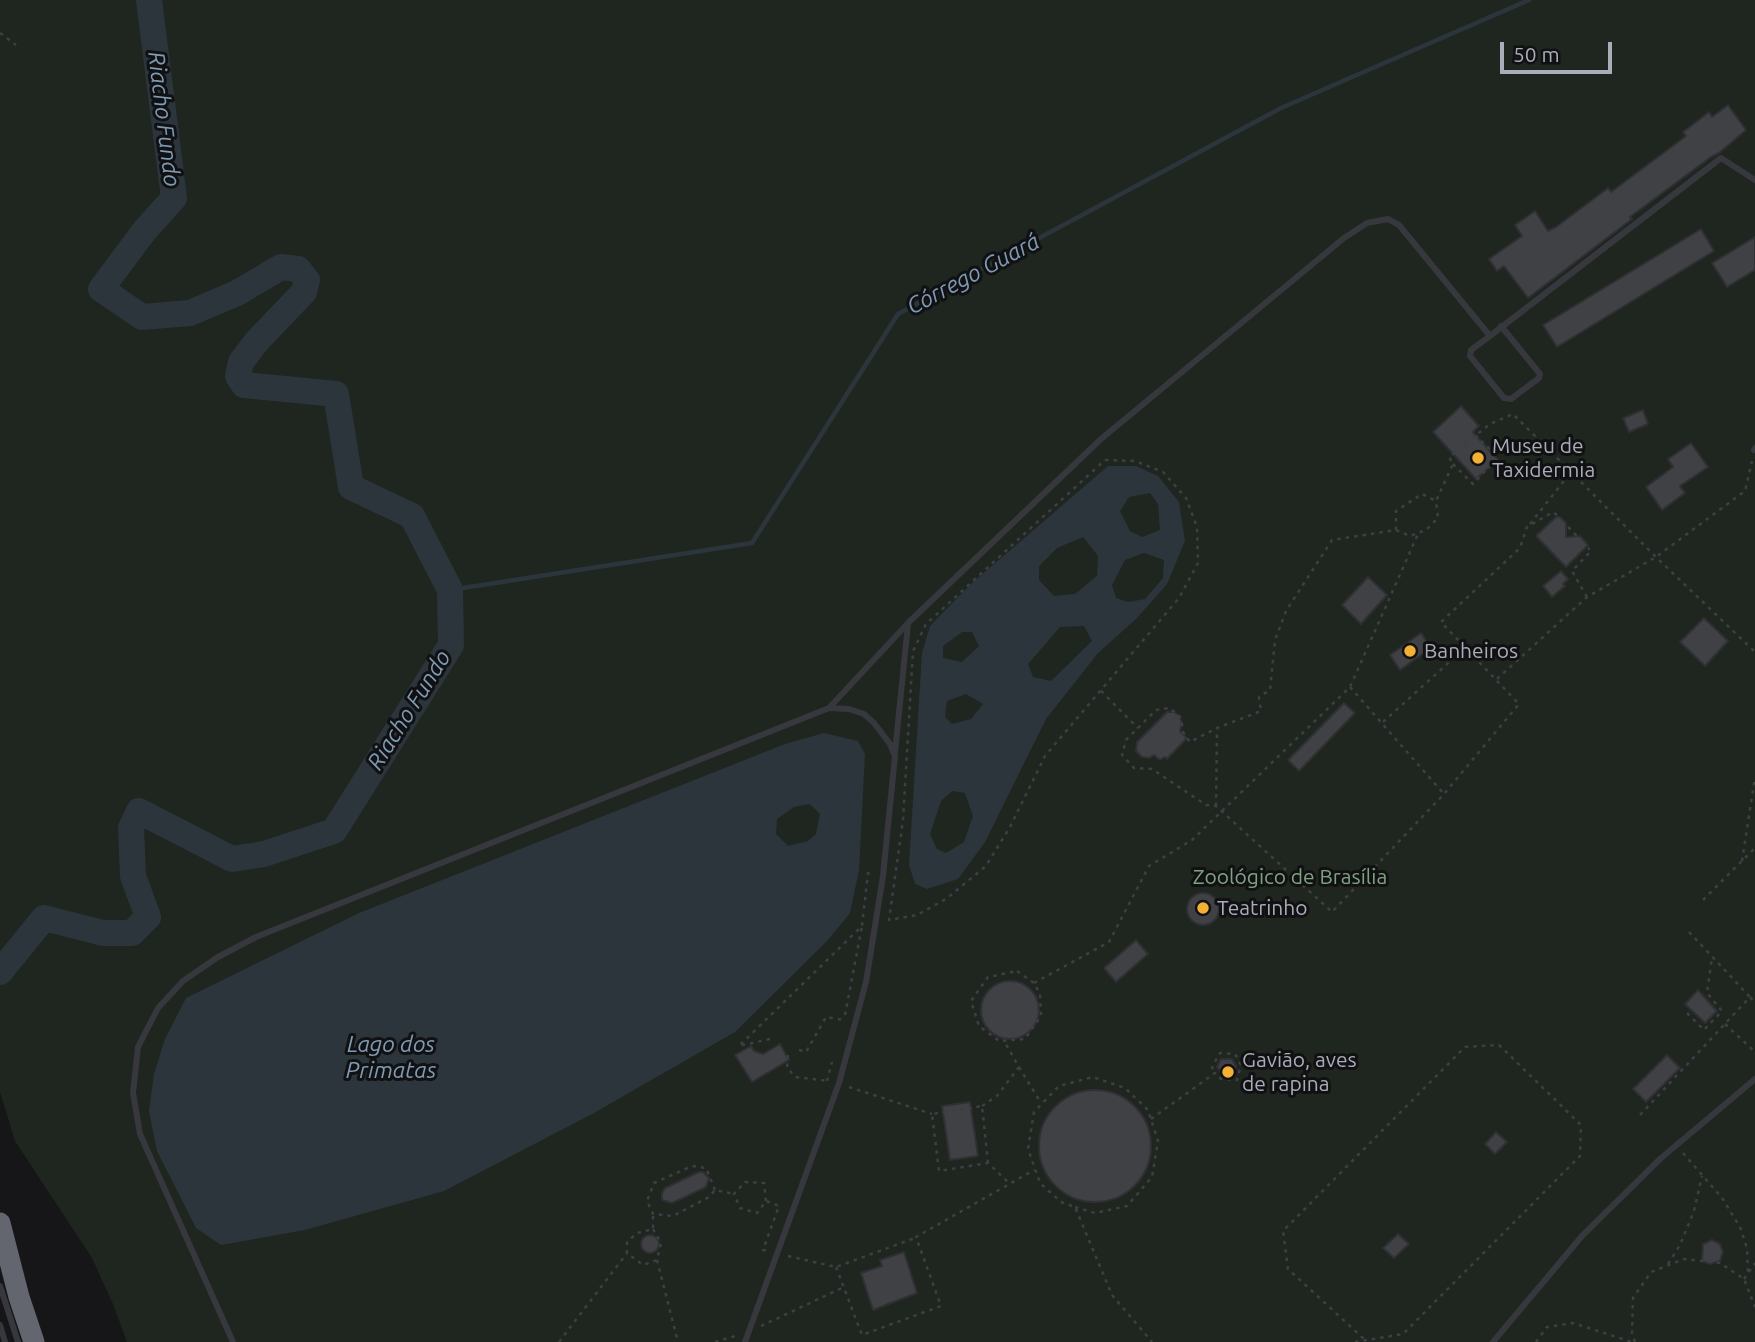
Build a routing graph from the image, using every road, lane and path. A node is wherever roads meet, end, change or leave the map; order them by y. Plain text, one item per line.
1 (0, 33) edge
2 (16, 45) dead end
3 (1755, 180) edge
4 (1502, 326) junction
5 (1490, 336) junction
6 (1476, 436) junction
7 (1755, 449) edge
8 (1453, 464) junction
9 (1571, 472) junction
10 (1436, 501) junction
11 (1557, 515) dead end
12 (1527, 527) junction
13 (1568, 527) dead end
14 (1396, 530) junction
15 (1419, 533) junction
16 (1578, 537) dead end
17 (1588, 548) dead end
18 (1656, 557) junction
19 (1587, 597) junction
20 (909, 622) junction
21 (1466, 648) junction
22 (1755, 652) edge
23 (1497, 679) junction
24 (1350, 687) junction
25 (1101, 690) junction
26 (829, 708) junction
27 (1382, 723) junction
28 (1138, 728) junction
29 (1217, 728) junction
30 (895, 756) junction
31 (1755, 777) edge
32 (1444, 794) junction
33 (1216, 806) junction
34 (1223, 812) junction
35 (1755, 848) edge
36 (1742, 861) junction
37 (868, 873) dead end
38 (1703, 900) dead end
39 (862, 926) junction
40 (1689, 932) dead end
41 (1712, 957) junction
42 (1034, 983) junction
43 (1750, 997) junction
44 (1755, 1003) edge
45 (1687, 1013) dead end
46 (1712, 1021) junction
47 (1725, 1024) junction
48 (1721, 1028) junction
49 (770, 1039) dead end
50 (1004, 1041) junction
51 (799, 1050) dead end
52 (1755, 1052) edge
53 (788, 1055) dead end
54 (834, 1056) dead end
55 (1019, 1067) junction
56 (1215, 1073) junction
57 (1755, 1079) edge
58 (827, 1081) junction
59 (839, 1083) junction
60 (1042, 1104) junction
61 (982, 1106) junction
62 (932, 1114) junction
63 (1640, 1115) dead end
64 (1151, 1119) junction
65 (1676, 1145) junction
66 (988, 1163) junction
67 (1035, 1169) junction
68 (1703, 1176) junction
69 (1010, 1184) junction
70 (715, 1190) junction
71 (734, 1194) junction
72 (766, 1201) junction
73 (1075, 1207) junction
74 (653, 1214) junction
75 (0, 1223) edge
76 (653, 1229) junction
77 (916, 1237) junction
78 (627, 1253) junction
79 (776, 1253) junction
80 (657, 1261) junction
81 (1755, 1263) edge
82 (1667, 1266) junction
83 (836, 1267) junction
84 (1748, 1273) junction
85 (1744, 1279) junction
86 (0, 1286) edge
87 (844, 1287) junction
88 (1755, 1307) edge
89 (0, 1325) edge
90 (747, 1333) junction
91 (1364, 1339) junction
92 (5, 1342) edge
93 (18, 1342) edge
94 (34, 1342) edge
95 (233, 1342) edge
96 (558, 1342) edge
97 (678, 1342) edge
98 (715, 1342) edge
99 (745, 1342) edge
100 (1152, 1342) edge
101 (1355, 1342) edge
102 (1493, 1342) edge
103 (1536, 1342) edge
104 (1634, 1342) edge

1 - 2 path
3 - 4 lane
4 - 5 lane
4 - 5 lane
5 - 20 lane
6 - 8 path
6 - 8 path
6 - 9 path
7 - 18 path
8 - 10 path
9 - 12 path
9 - 18 path
10 - 14 path
10 - 15 path
11 - 12 path
12 - 21 path
13 - 16 path
14 - 15 path
14 - 29 path
15 - 24 path
17 - 19 path
18 - 19 path
18 - 22 path
19 - 23 path
20 - 26 lane
20 - 30 lane
21 - 23 path
21 - 27 path
23 - 32 path
24 - 27 path
24 - 34 path
25 - 25 path
25 - 28 path
26 - 30 lane
26 - 95 lane
27 - 32 path
28 - 29 path
28 - 33 path
29 - 33 path
30 - 59 lane
31 - 36 path
32 - 34 path
33 - 34 path
34 - 42 path
35 - 36 path
36 - 38 path
37 - 39 path
39 - 49 path
39 - 51 path
40 - 41 path
41 - 43 path
41 - 46 path
42 - 50 path
42 - 50 path
43 - 44 path
43 - 47 path
45 - 46 path
46 - 48 path
47 - 48 path
47 - 52 path
48 - 63 path
50 - 55 path
53 - 58 path
54 - 58 path
55 - 60 path
55 - 61 path
56 - 56 path
56 - 64 path
57 - 65 lane
58 - 59 path
59 - 62 path
59 - 79 lane
60 - 64 path
60 - 67 path
61 - 62 path
61 - 66 path
62 - 66 path
64 - 73 path
65 - 68 path
65 - 102 lane
66 - 69 path
67 - 69 path
67 - 73 path
68 - 82 path
68 - 84 path
69 - 77 path
70 - 71 path
70 - 74 path
70 - 74 path
71 - 72 path
71 - 72 path
72 - 79 path
73 - 100 path
74 - 76 path
75 - 94 highway
76 - 78 path
76 - 80 path
77 - 83 path
77 - 87 path
78 - 80 path
78 - 96 path
79 - 83 path
79 - 90 lane
80 - 97 path
81 - 84 path
82 - 85 path
82 - 104 path
83 - 87 path
84 - 85 path
85 - 88 path
86 - 93 lane
87 - 90 path
89 - 92 lane
90 - 98 path
90 - 99 lane
91 - 91 path
91 - 101 path
103 - 104 path

